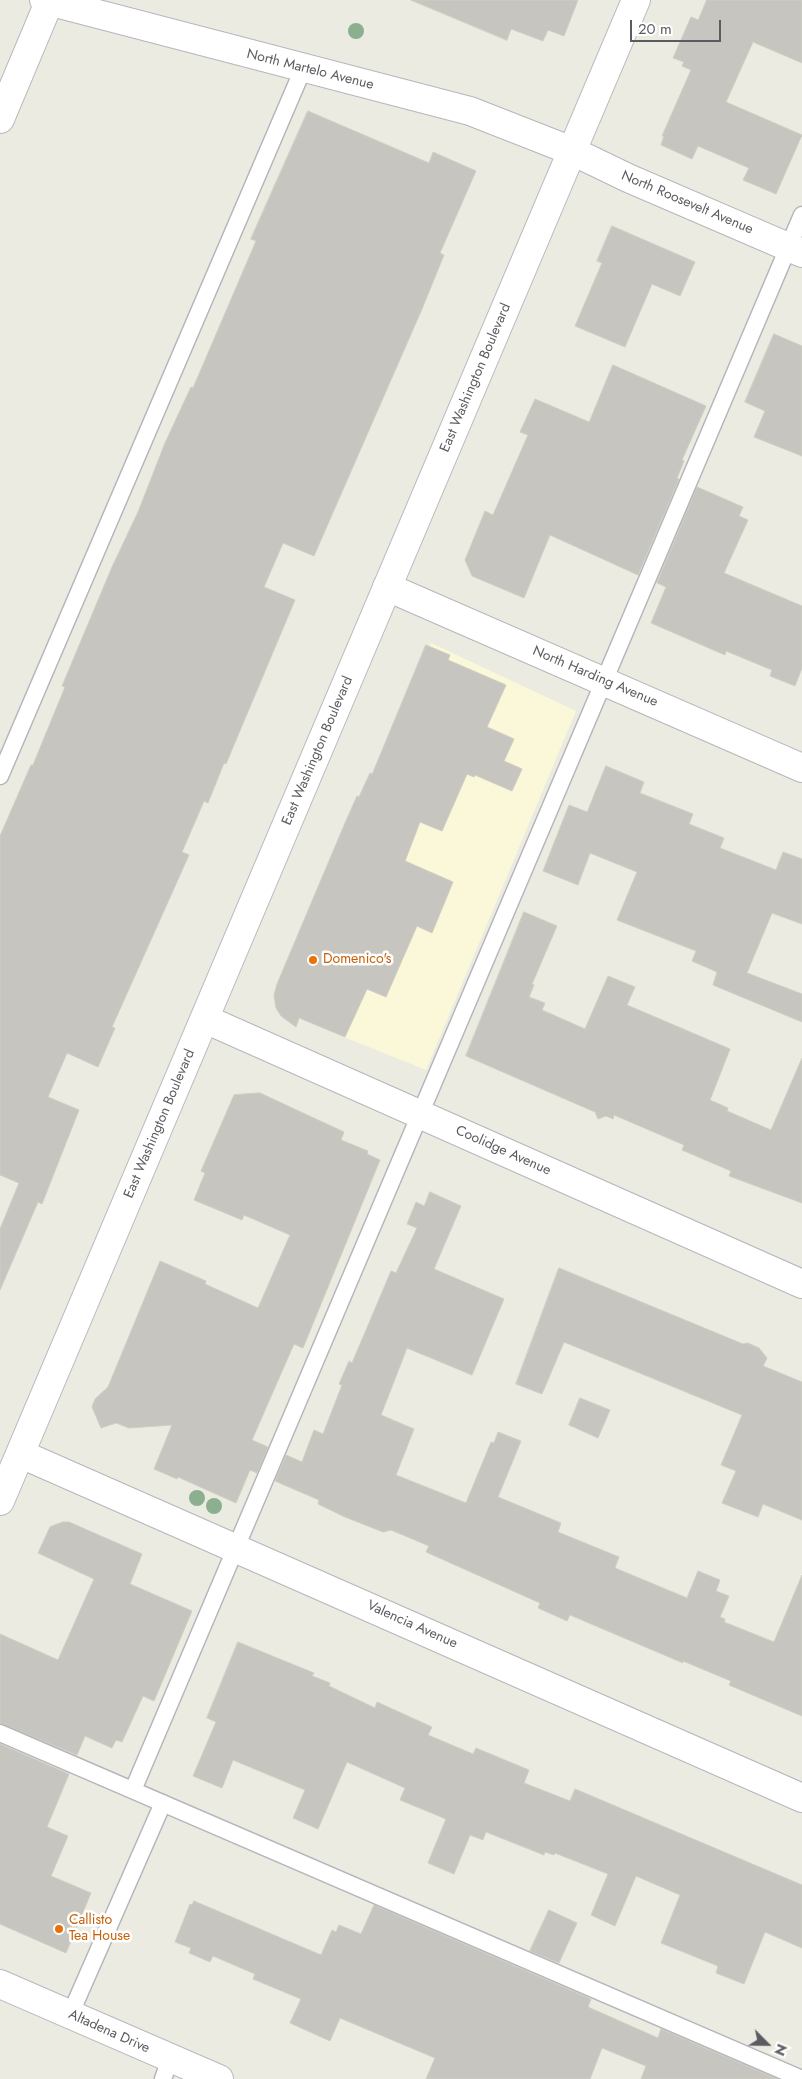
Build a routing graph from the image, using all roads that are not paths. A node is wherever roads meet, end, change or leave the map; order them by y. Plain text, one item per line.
1 (636, 0) edge
2 (48, 1) edge
3 (302, 69) junction
4 (0, 119) edge
5 (572, 151) junction
6 (802, 215) edge
7 (795, 250) edge
8 (387, 587) junction
9 (606, 681) junction
10 (802, 768) edge
11 (0, 776) edge
12 (204, 1019) junction
13 (421, 1115) junction
14 (802, 1284) edge
15 (20, 1454) junction
16 (0, 1501) edge
17 (238, 1548) junction
18 (0, 1733) edge
19 (133, 1790) junction
20 (802, 1798) edge
21 (163, 1803) junction
22 (0, 1984) edge
23 (70, 2015) junction
24 (166, 2069) edge
25 (219, 2079) edge
26 (802, 2079) edge

1 - 5 street, East Washington Boulevard
2 - 3 street, North Martelo Avenue
2 - 4 street
3 - 5 street, North Martelo Avenue
3 - 11 lane
5 - 7 street, North Roosevelt Avenue
5 - 8 street, East Washington Boulevard
6 - 7 lane
7 - 9 lane
8 - 9 street, North Harding Avenue
8 - 12 street, East Washington Boulevard
9 - 10 street, North Harding Avenue
9 - 13 lane
12 - 13 street, Coolidge Avenue
12 - 15 street, East Washington Boulevard
13 - 14 street, Coolidge Avenue
13 - 17 lane
15 - 16 street, East Washington Boulevard
15 - 17 street, Valencia Avenue
17 - 19 lane
17 - 20 street, Valencia Avenue
18 - 19 lane
19 - 21 lane
21 - 23 lane
21 - 26 lane
22 - 23 street, Altadena Drive
23 - 24 street, Altadena Drive
24 - 25 street, Altadena Drive

